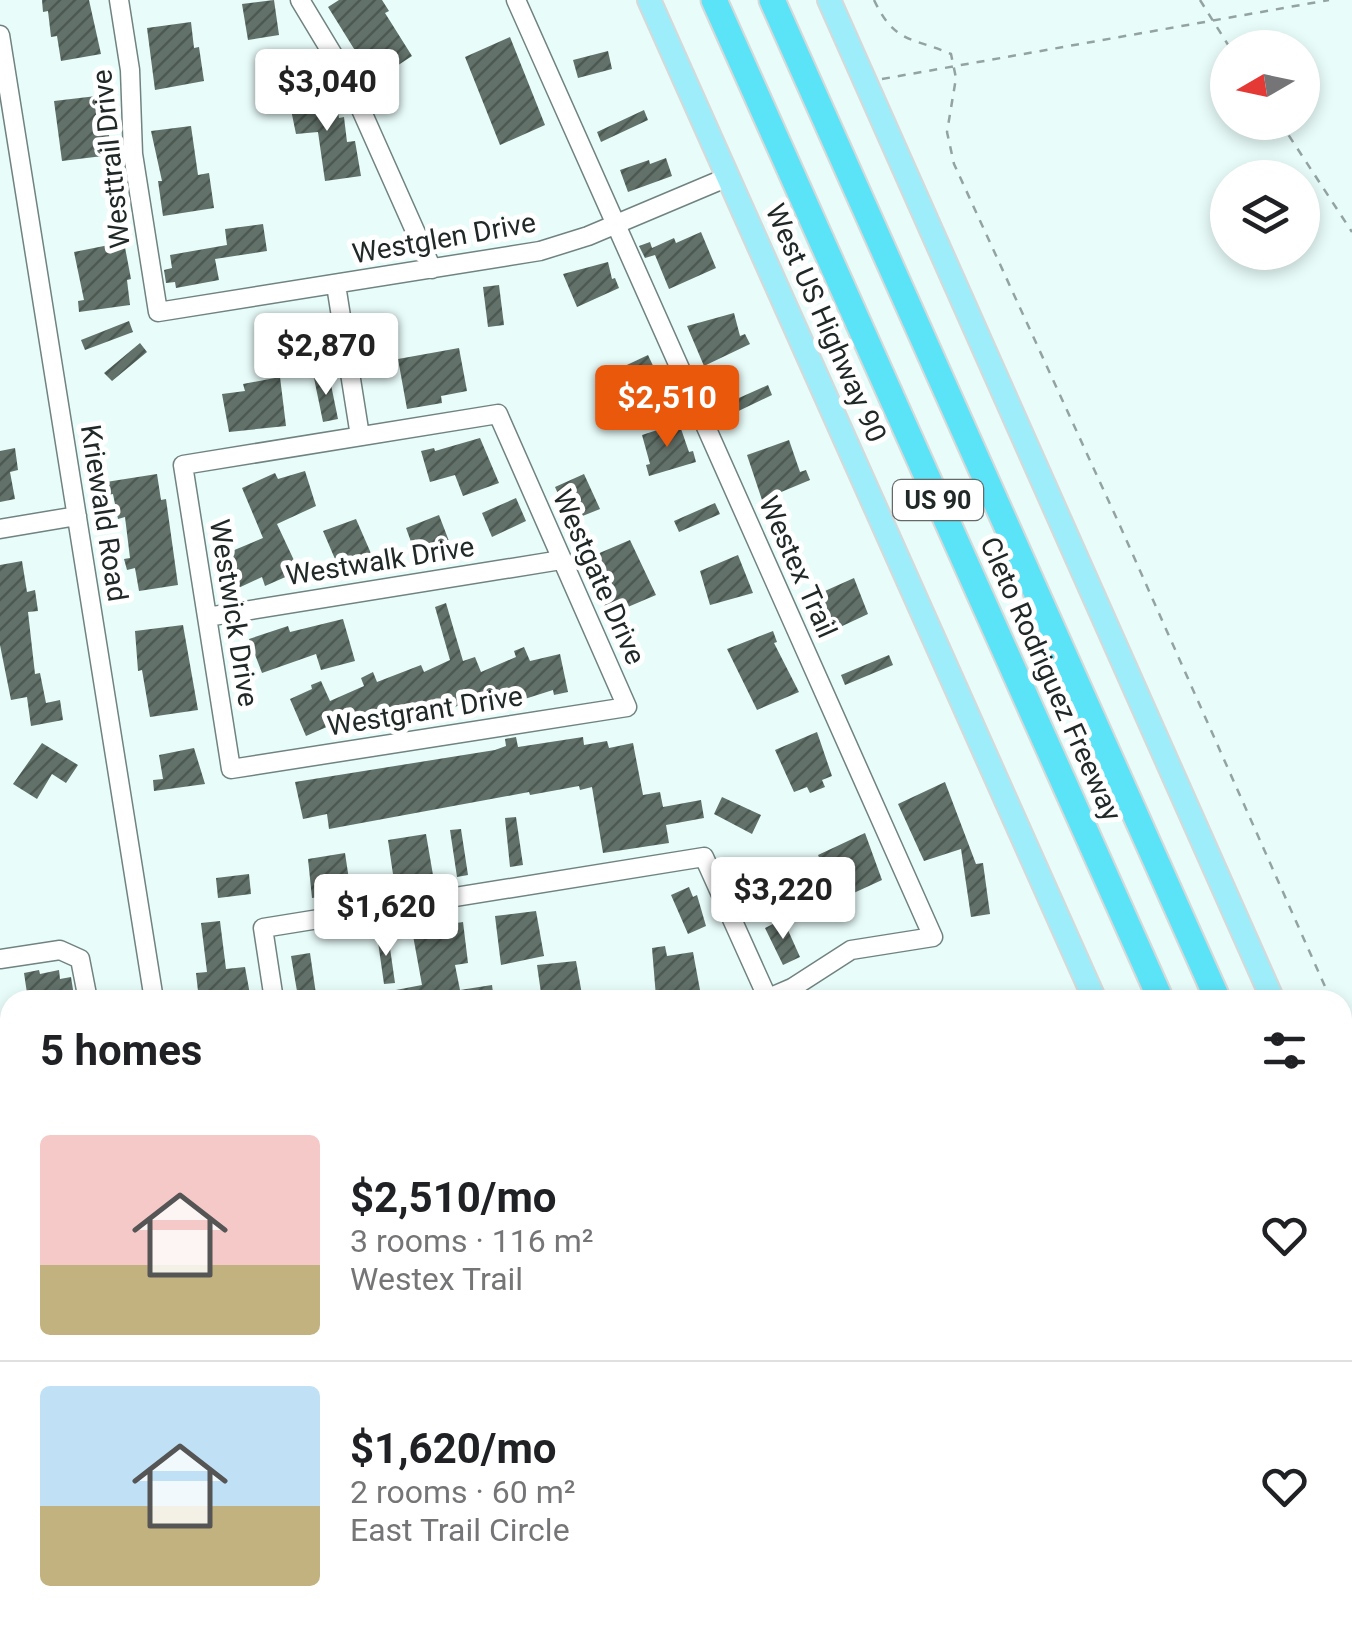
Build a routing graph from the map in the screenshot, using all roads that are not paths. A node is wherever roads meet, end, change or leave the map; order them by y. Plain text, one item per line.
1 (119, 0) edge
2 (300, 0) edge
3 (516, 0) edge
4 (649, 0) edge
5 (714, 0) edge
6 (772, 0) edge
7 (829, 0) edge
8 (0, 34) edge
9 (728, 177) junction
10 (616, 224) junction
11 (432, 269) junction
12 (336, 285) junction
13 (158, 312) joint
14 (360, 436) junction
15 (77, 516) junction
16 (0, 529) edge
17 (561, 560) junction
18 (207, 617) junction
19 (627, 707) joint
20 (232, 769) joint
21 (0, 960) edge
22 (86, 990) edge
23 (152, 990) edge
24 (272, 990) edge
25 (762, 990) edge
26 (787, 990) edge
27 (1091, 990) edge
28 (1158, 990) edge
29 (1214, 990) edge
30 (1268, 990) edge

1 - 13 street, Westtrail Drive
2 - 11 street
3 - 10 street, Westex Trail
4 - 9 main road, West US Highway 90
5 - 28 highway, Cleto Rodriguez Freeway / US 90
6 - 29 highway, Cleto Rodriguez Freeway / US 90
7 - 30 main road
8 - 15 street, Kriewald Road
9 - 10 street, Westglen Drive
9 - 27 main road, West US Highway 90
10 - 11 street, Westglen Drive
10 - 26 street, Westex Trail
11 - 12 street, Westglen Drive
12 - 13 street, Westglen Drive
12 - 14 street
14 - 17 street, Westgate Drive
14 - 18 street, Westwick Drive
15 - 16 street
15 - 23 street, Kriewald Road
17 - 18 street, Westwalk Drive
17 - 19 street, Westgate Drive
18 - 20 street, Westwick Drive
19 - 20 street, Westgrant Drive
21 - 22 street
24 - 25 street

